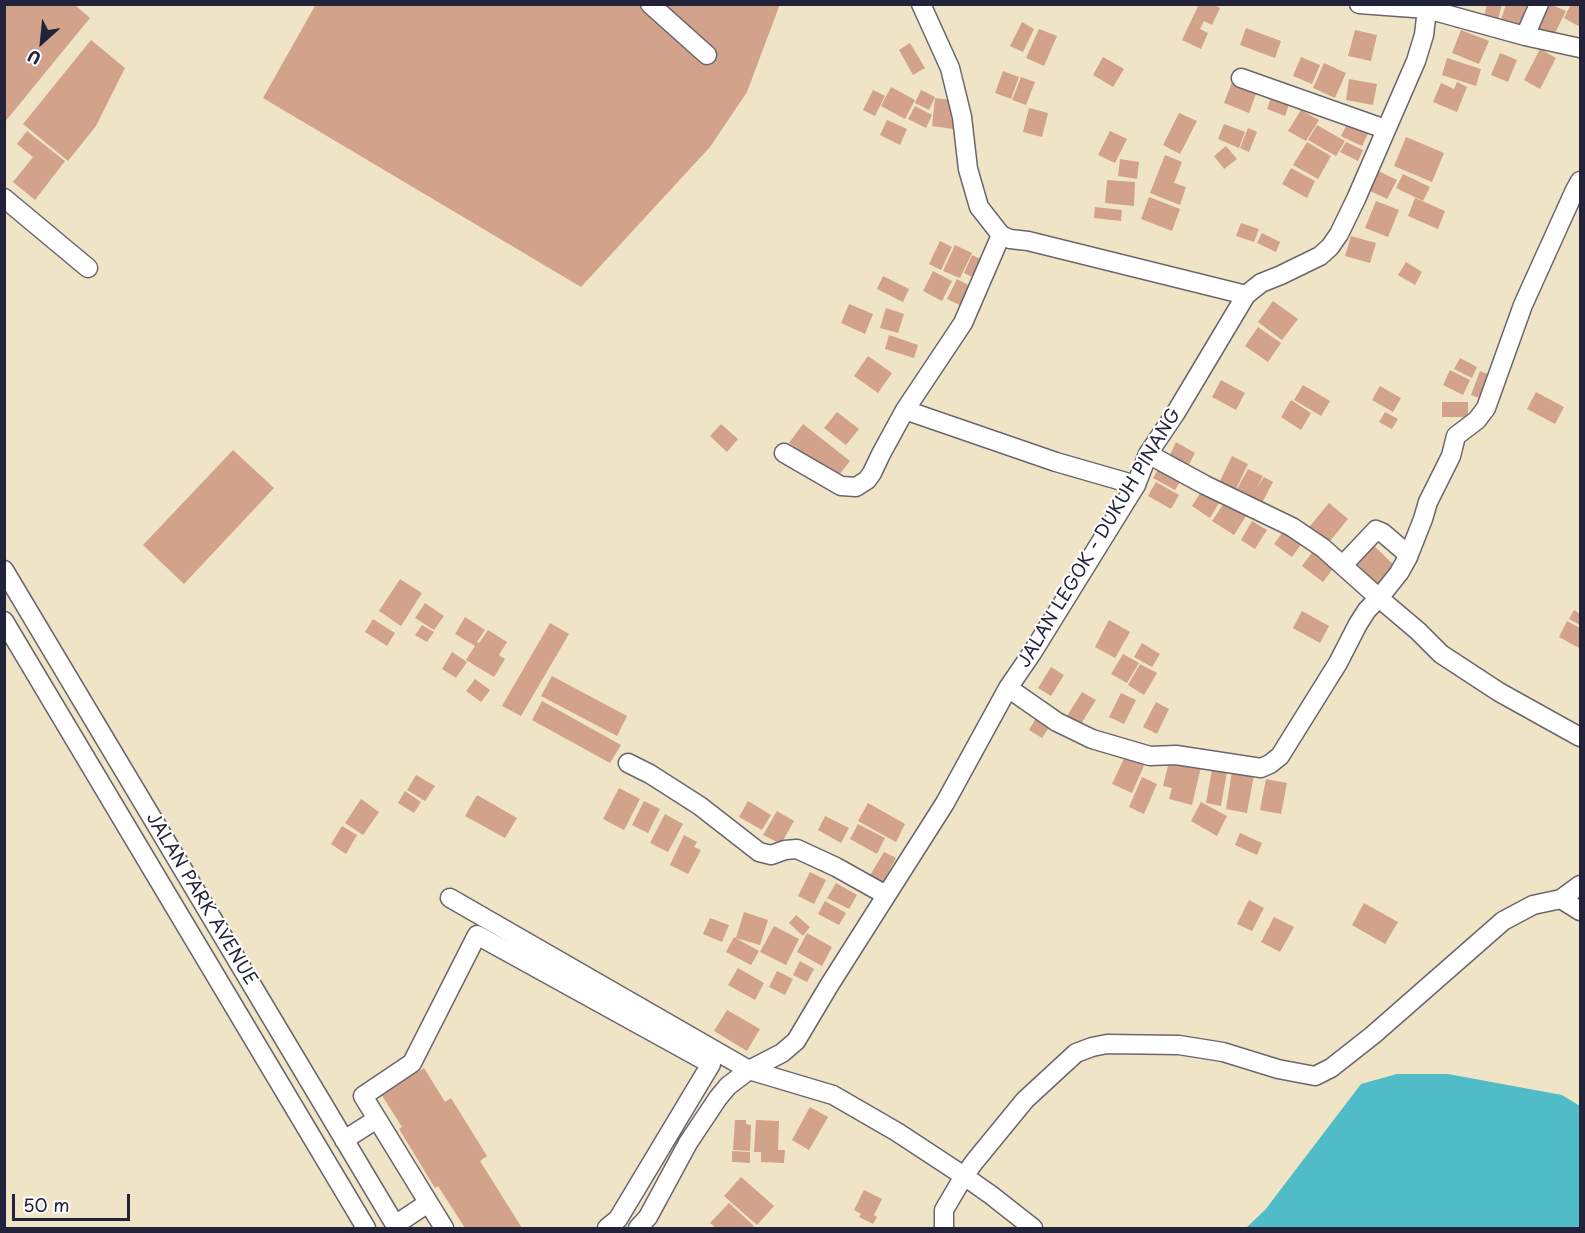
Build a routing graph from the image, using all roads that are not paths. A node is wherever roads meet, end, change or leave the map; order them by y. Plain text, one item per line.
1 (650, 4) edge
2 (921, 4) edge
3 (1359, 4) edge
4 (1539, 4) edge
5 (1427, 7) edge
6 (1524, 36) junction
7 (1581, 48) edge
8 (708, 54) dead end
9 (1241, 78) dead end
10 (1385, 129) junction
11 (1581, 180) edge
12 (4, 198) edge
13 (1001, 235) junction
14 (88, 268) dead end
15 (1246, 295) junction
16 (905, 410) junction
17 (784, 453) dead end
18 (1148, 454) junction
19 (1136, 485) junction
20 (1408, 558) junction
21 (1343, 565) junction
22 (4, 570) edge
23 (1379, 598) junction
24 (4, 621) edge
25 (1008, 688) junction
26 (1581, 737) edge
27 (628, 763) dead end
28 (1581, 885) edge
29 (886, 895) junction
30 (450, 898) dead end
31 (1561, 899) junction
32 (1581, 911) edge
33 (749, 1070) junction
34 (377, 1119) junction
35 (344, 1140) junction
36 (964, 1176) junction
37 (428, 1203) junction
38 (396, 1227) edge
39 (366, 1228) edge
40 (444, 1228) edge
41 (607, 1228) edge
42 (638, 1228) edge
43 (944, 1228) edge
44 (1033, 1228) edge

1 - 8 street
2 - 13 street
3 - 5 street
4 - 6 street
5 - 6 street
5 - 10 street, JALAN LEGOK - DUKUH PINANG
6 - 7 street
9 - 10 street
10 - 15 street, JALAN LEGOK - DUKUH PINANG
11 - 20 street
12 - 14 street
13 - 15 street
13 - 16 street
15 - 18 street, JALAN LEGOK - DUKUH PINANG
16 - 17 street
16 - 19 street
18 - 19 street, JALAN LEGOK - DUKUH PINANG
18 - 21 street
19 - 25 street, JALAN LEGOK - DUKUH PINANG
20 - 21 street
20 - 23 street
21 - 23 street
22 - 35 street, JALAN PARK AVENUE
23 - 25 street
23 - 26 street
24 - 39 street, JALAN PARK AVENUE
25 - 29 street, JALAN LEGOK - DUKUH PINANG
27 - 29 street
28 - 31 street
29 - 33 street, JALAN LEGOK - DUKUH PINANG
30 - 33 street
31 - 32 street
31 - 36 street
33 - 36 street
33 - 42 street, JALAN LEGOK - DUKUH PINANG
34 - 35 street
34 - 37 street
34 - 41 street
35 - 38 street, JALAN PARK AVENUE
36 - 43 street
36 - 44 street
37 - 38 street
37 - 40 street

